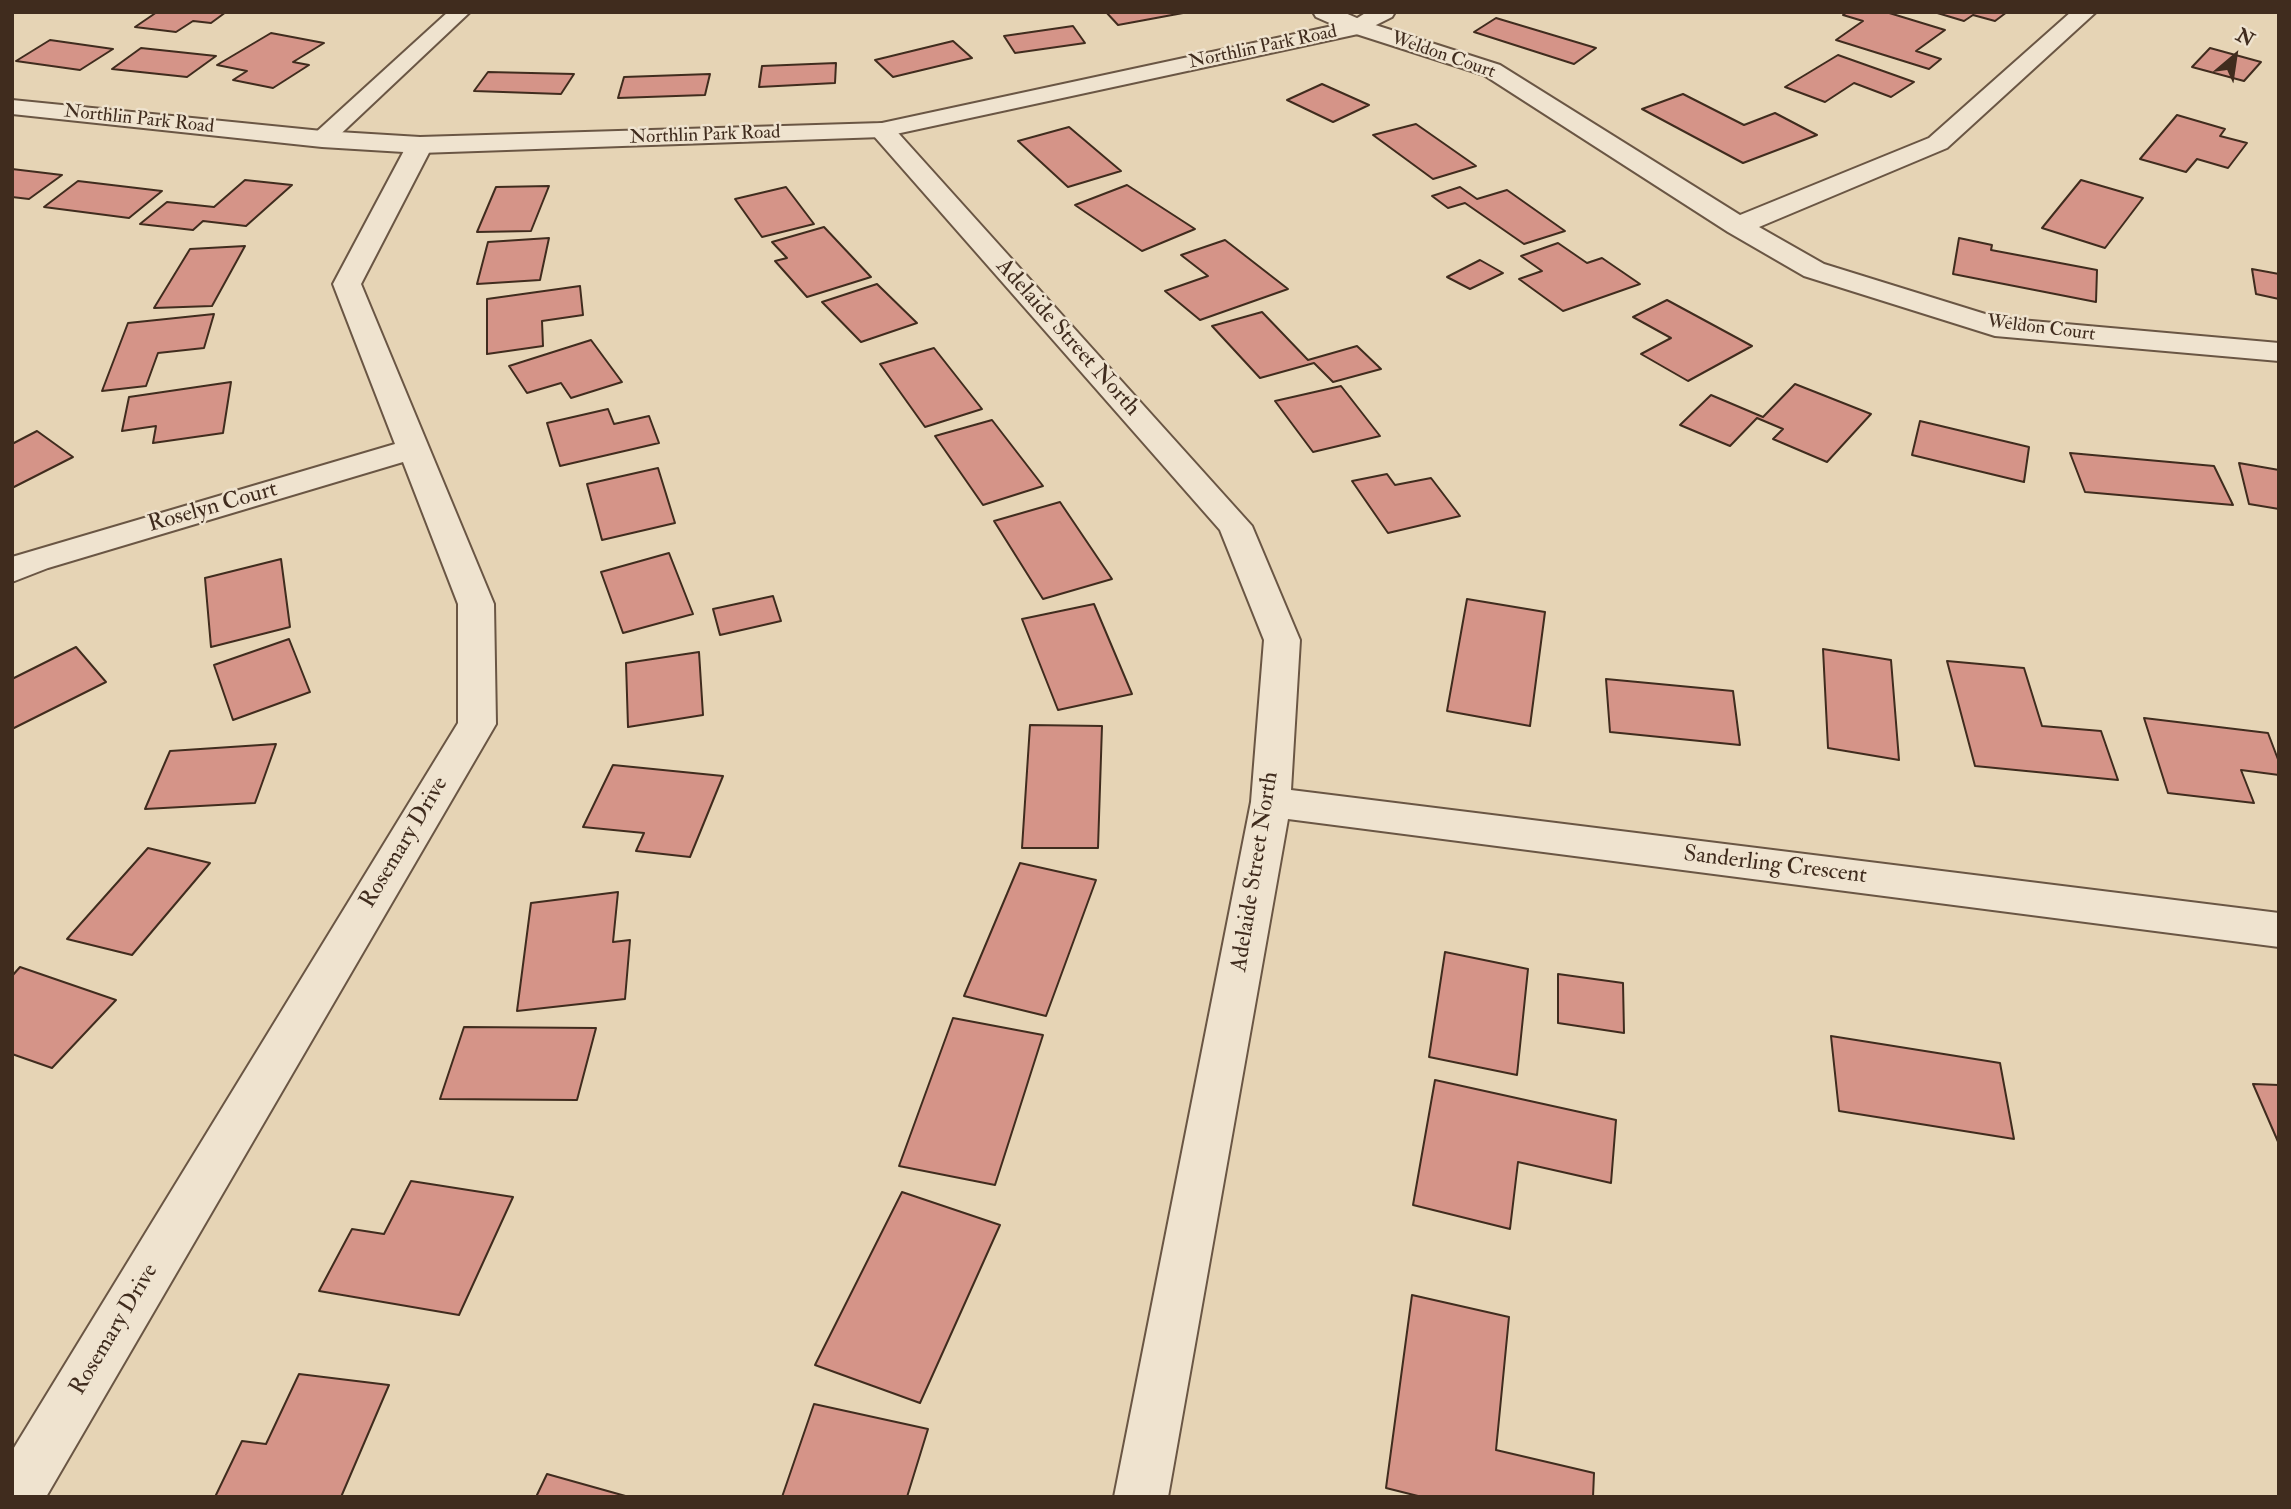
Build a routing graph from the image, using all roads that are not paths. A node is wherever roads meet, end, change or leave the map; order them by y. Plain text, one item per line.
1 (460, 12) edge
2 (1324, 12) edge
3 (1384, 12) edge
4 (2085, 12) edge
5 (1358, 27) junction
6 (12, 107) edge
7 (881, 130) junction
8 (322, 138) junction
9 (420, 145) junction
10 (1738, 226) junction
11 (2279, 352) edge
12 (415, 448) junction
13 (12, 572) edge
14 (1271, 802) junction
15 (2279, 930) edge
16 (15, 1497) edge
17 (1141, 1497) edge

1 - 8 lane
2 - 5 street, Weldon Court
3 - 5 street, Northlin Park Road
4 - 10 street
5 - 7 street, Northlin Park Road
5 - 10 street, Weldon Court
6 - 8 street, Northlin Park Road
7 - 9 street, Northlin Park Road
7 - 14 street, Adelaide Street North
8 - 9 street, Northlin Park Road
9 - 12 street, Rosemary Drive
10 - 11 street, Weldon Court
12 - 13 street, Roselyn Court
12 - 16 street, Rosemary Drive
14 - 15 street, Sanderling Crescent
14 - 17 street, Adelaide Street North

